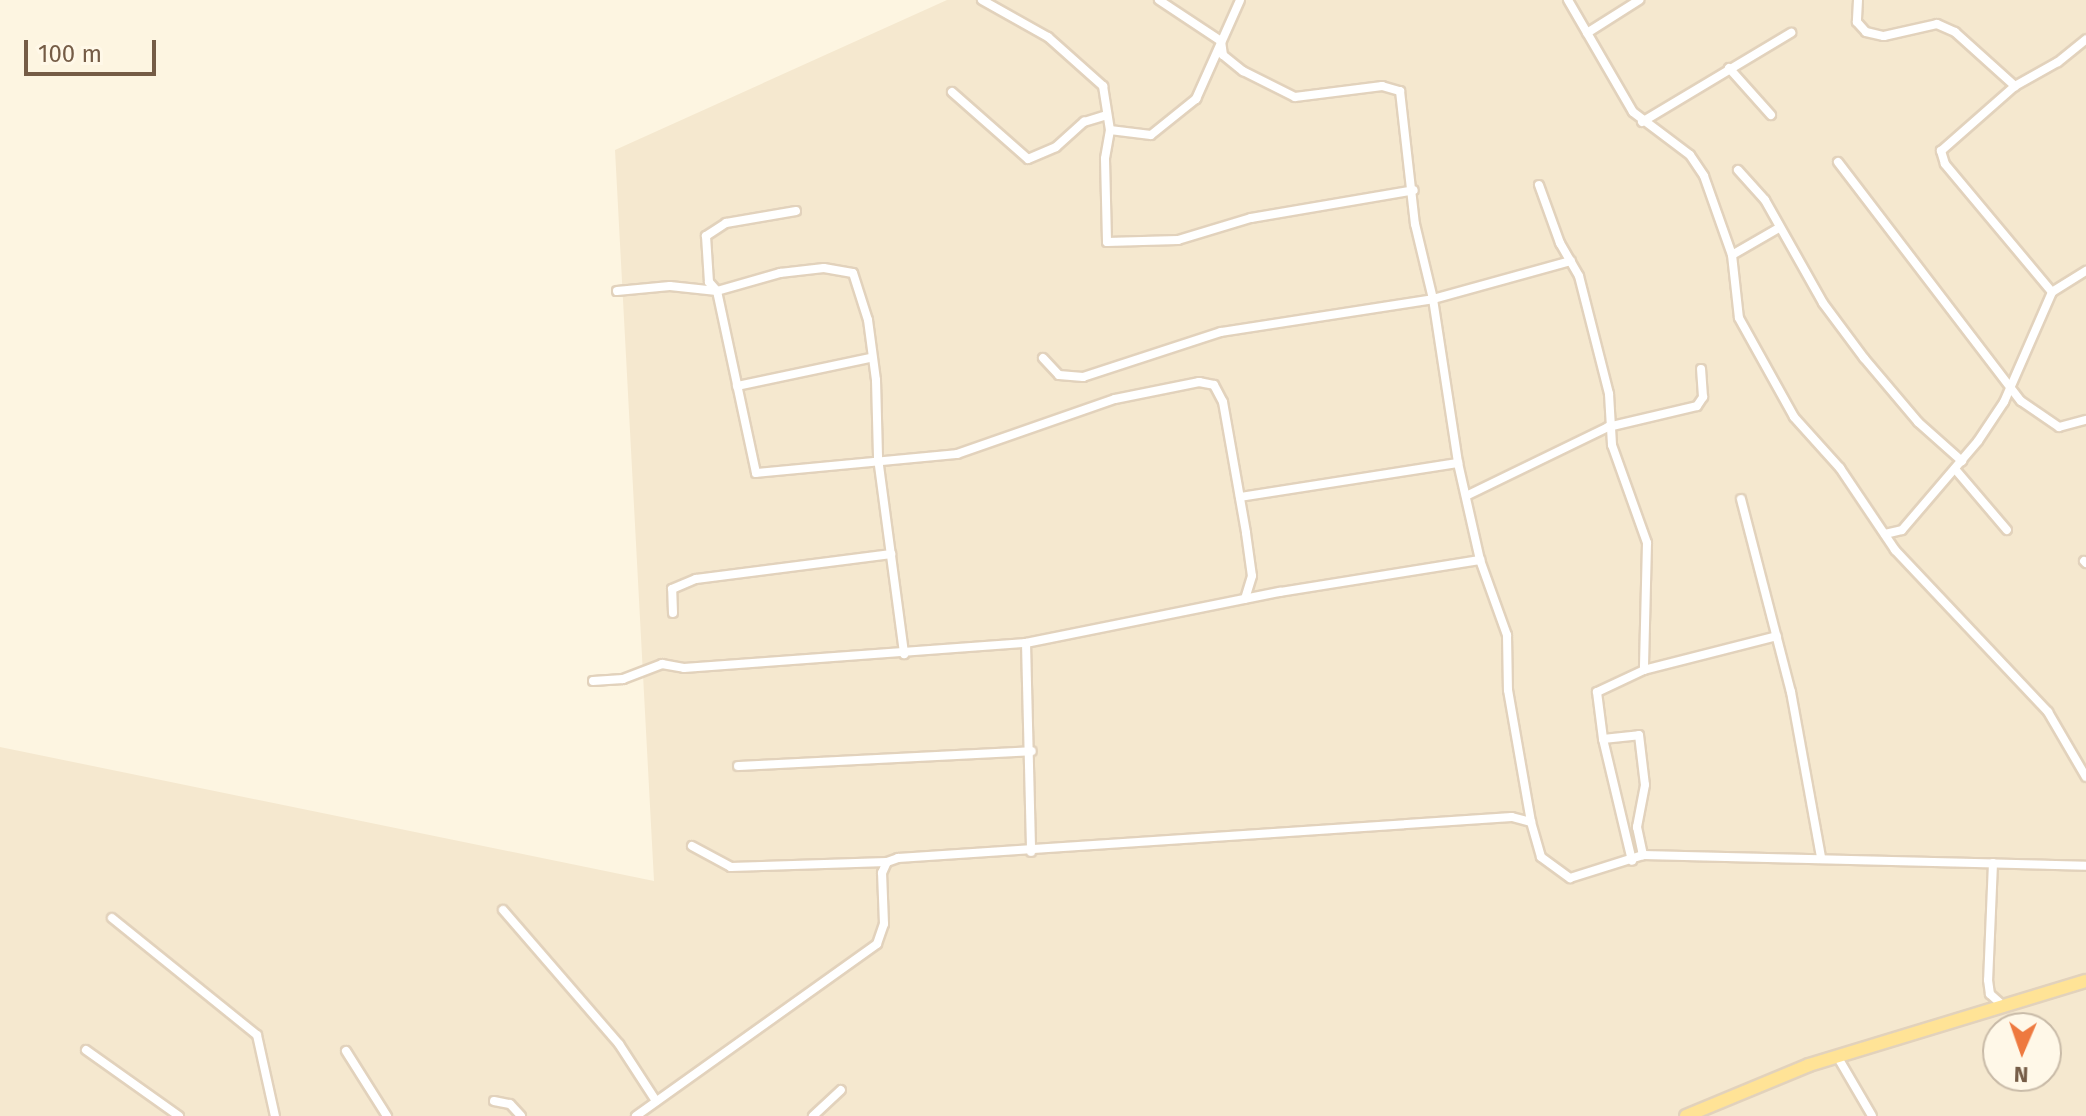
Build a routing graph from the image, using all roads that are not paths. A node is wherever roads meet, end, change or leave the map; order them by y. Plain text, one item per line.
1 (982, 0) edge
2 (1159, 0) edge
3 (1240, 0) edge
4 (1568, 0) edge
5 (1639, 0) edge
6 (1858, 0) edge
7 (1587, 33) junction
8 (1791, 33) dead end
9 (2086, 39) edge
10 (1221, 41) junction
11 (1729, 68) junction
12 (2015, 86) junction
13 (952, 92) dead end
14 (1771, 115) dead end
15 (1104, 116) junction
16 (1642, 122) junction
17 (1110, 130) junction
18 (1838, 162) dead end
19 (1738, 170) dead end
20 (1539, 185) dead end
21 (1414, 190) junction
22 (796, 211) dead end
23 (1779, 228) junction
24 (1732, 255) junction
25 (1571, 261) junction
26 (2086, 271) edge
27 (617, 291) dead end
28 (717, 291) junction
29 (2052, 292) junction
30 (1433, 299) junction
31 (870, 358) junction
32 (1043, 358) dead end
33 (1701, 369) dead end
34 (737, 386) junction
35 (2009, 389) junction
36 (2086, 420) edge
37 (1608, 427) junction
38 (878, 458) junction
39 (1962, 461) junction
40 (1458, 463) junction
41 (1955, 469) junction
42 (1466, 496) junction
43 (1240, 497) junction
44 (1741, 499) dead end
45 (2007, 530) dead end
46 (1885, 534) junction
47 (891, 554) junction
48 (1480, 560) junction
49 (1245, 599) junction
50 (673, 613) dead end
51 (1777, 636) junction
52 (1026, 643) junction
53 (904, 654) junction
54 (1644, 670) junction
55 (593, 681) dead end
56 (1603, 739) junction
57 (1032, 751) junction
58 (738, 766) dead end
59 (2086, 777) edge
60 (1531, 822) junction
61 (692, 846) dead end
62 (1031, 852) junction
63 (1643, 855) junction
64 (1821, 857) junction
65 (1632, 861) junction
66 (887, 862) junction
67 (1993, 863) junction
68 (2086, 866) edge
69 (503, 910) dead end
70 (112, 918) dead end
71 (2086, 981) edge
72 (2001, 1004) junction
73 (86, 1050) dead end
74 (346, 1051) dead end
75 (1837, 1056) junction
76 (841, 1090) dead end
77 (494, 1101) dead end
78 (656, 1101) junction
79 (639, 1115) edge
80 (179, 1116) edge
81 (275, 1116) edge
82 (387, 1116) edge
83 (521, 1116) edge
84 (813, 1116) edge
85 (1686, 1116) edge
86 (1872, 1116) edge

1 - 15 street
2 - 10 street
3 - 10 street
4 - 7 street
5 - 7 street
6 - 12 street
7 - 16 street
8 - 11 street
9 - 12 street
10 - 17 street
10 - 21 street
11 - 14 street
11 - 16 street
12 - 29 street
13 - 15 street
15 - 17 street
16 - 24 street
17 - 21 street
18 - 35 street
19 - 23 street
20 - 25 street
21 - 30 street
22 - 28 street
23 - 24 street
23 - 39 street
24 - 46 street
25 - 30 street
25 - 37 street
26 - 29 street
27 - 28 street
28 - 31 street
28 - 34 street
29 - 35 street
30 - 32 street
30 - 40 street
31 - 34 street
31 - 38 street
33 - 37 street
34 - 38 street
35 - 36 street
35 - 39 street
37 - 42 street
37 - 54 street
38 - 43 street
38 - 47 street
39 - 41 street
40 - 42 street
40 - 43 street
41 - 45 street
41 - 46 street
42 - 48 street
43 - 49 street
44 - 51 street
46 - 59 street
47 - 50 street
47 - 53 street
48 - 49 street
48 - 60 street
49 - 52 street
51 - 54 street
51 - 64 street
52 - 53 street
52 - 57 street
53 - 55 street
54 - 56 street
56 - 63 street
56 - 65 street
57 - 58 street
57 - 62 street
60 - 62 street
60 - 65 street
61 - 66 street
62 - 66 street
63 - 64 street
63 - 65 street
64 - 67 street
66 - 78 street
67 - 68 street
67 - 72 street
69 - 78 street
70 - 81 street
71 - 72 main road
72 - 75 main road
73 - 80 street
74 - 82 street
75 - 85 main road
75 - 86 street
76 - 84 street
77 - 83 street
78 - 79 street

